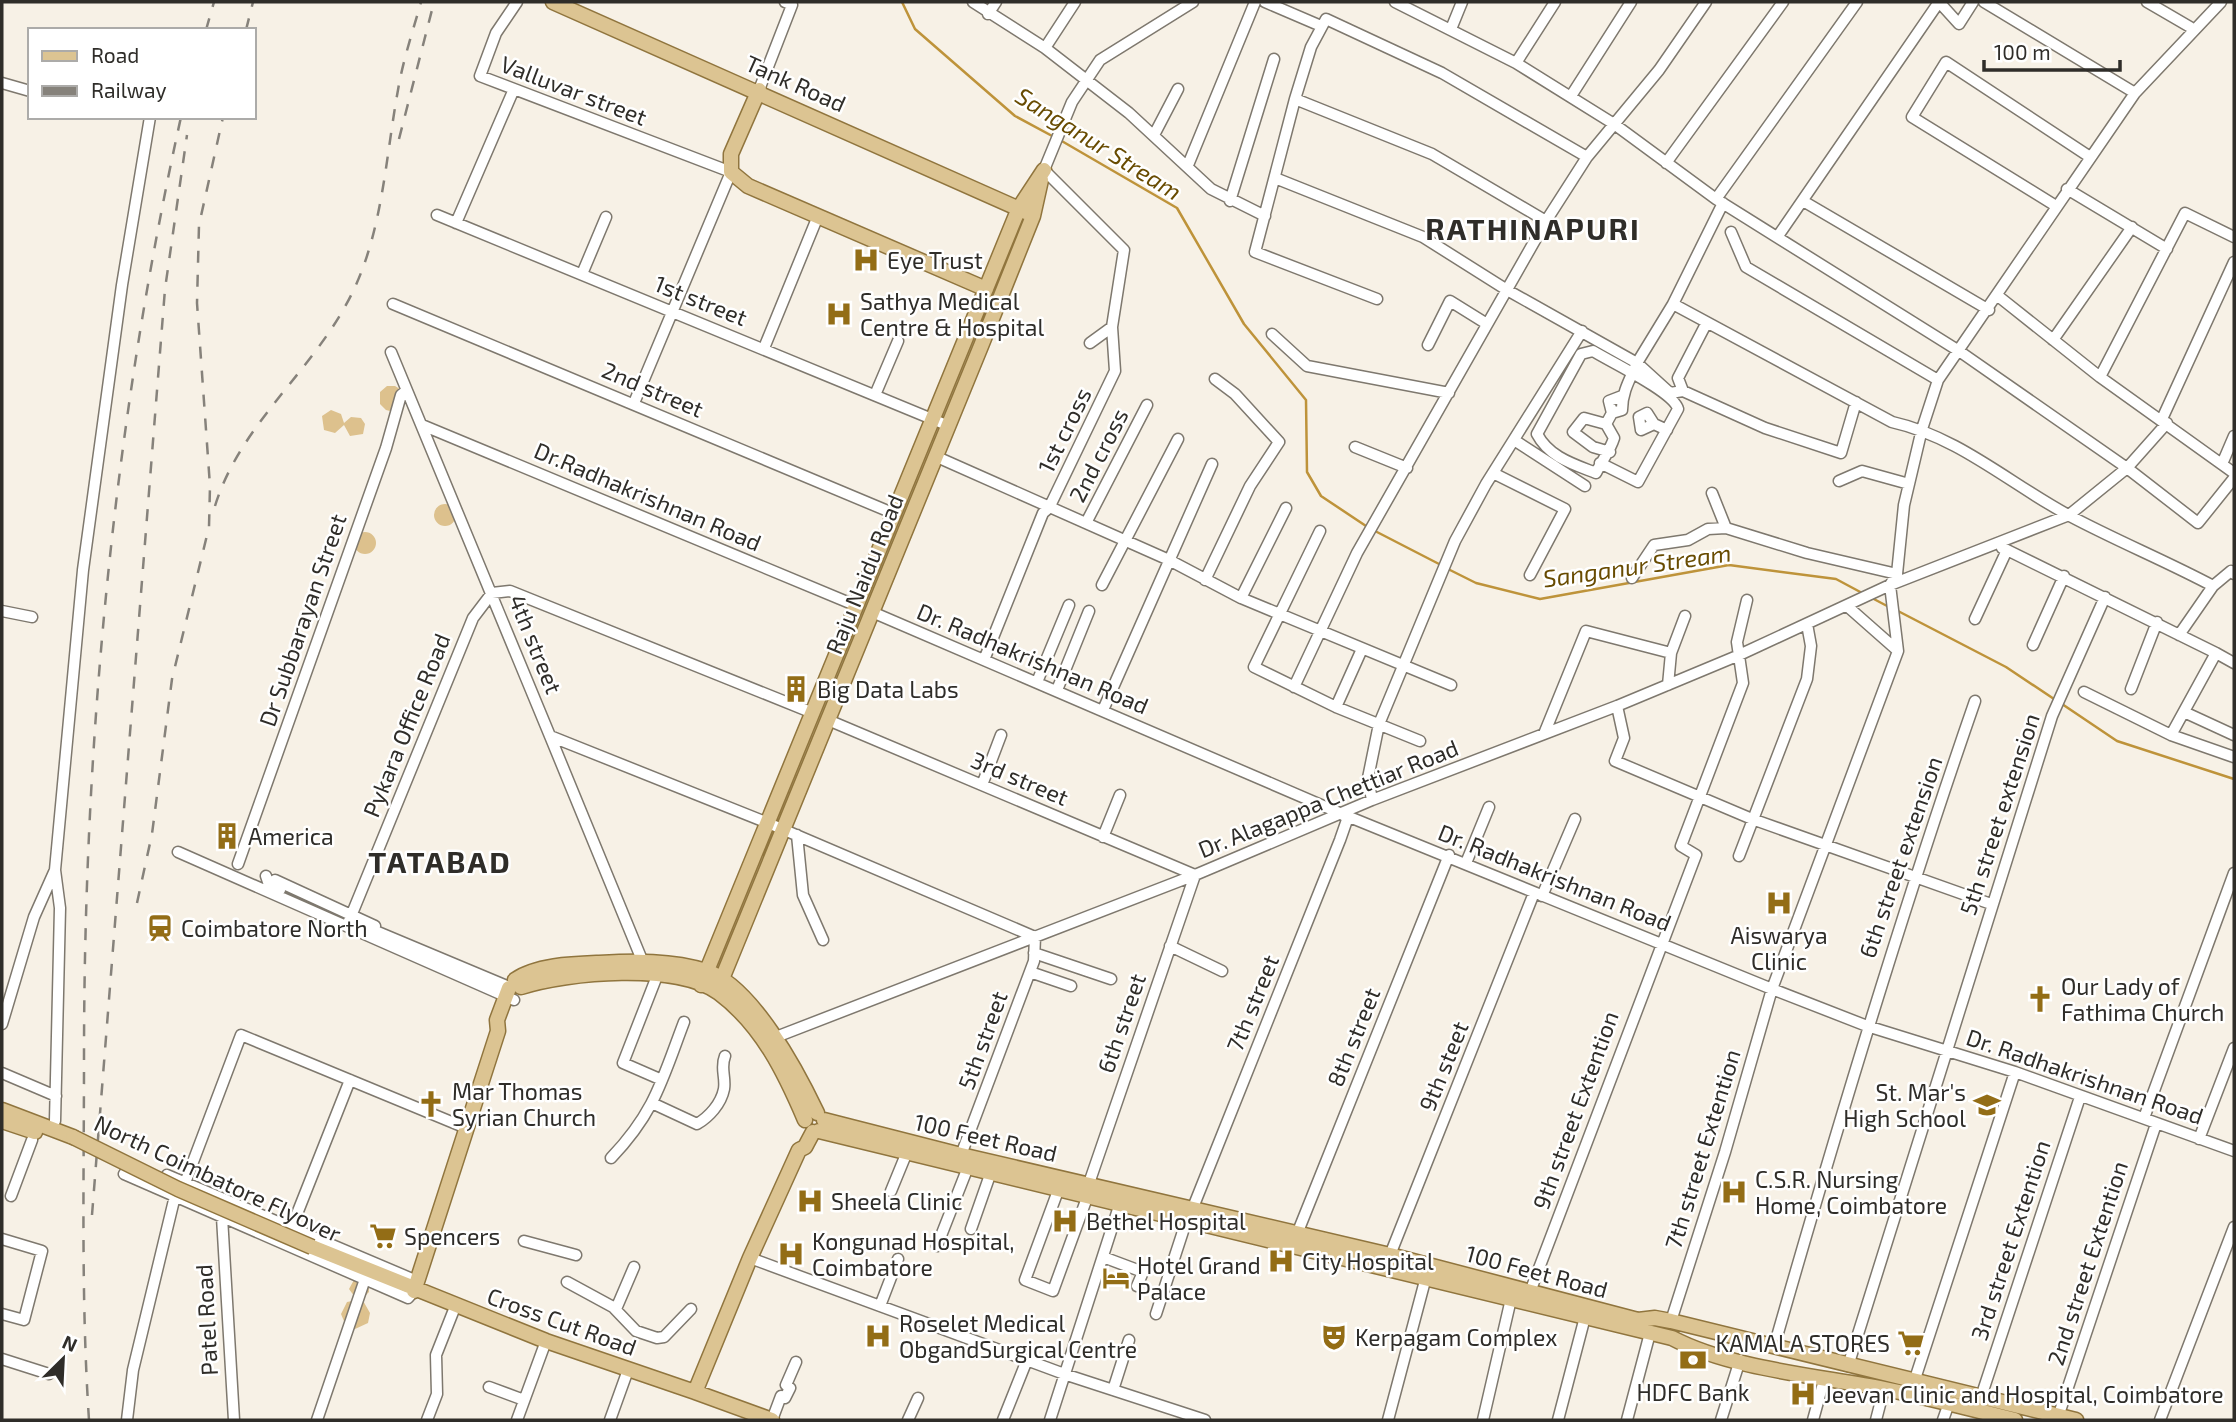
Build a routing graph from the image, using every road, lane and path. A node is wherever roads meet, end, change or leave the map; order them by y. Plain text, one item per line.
1 (517, 2) edge
2 (553, 2) edge
3 (973, 2) edge
4 (996, 2) edge
5 (1075, 2) edge
6 (1193, 2) edge
7 (1255, 2) edge
8 (1265, 2) edge
9 (1395, 2) edge
10 (1462, 2) edge
11 (1555, 2) edge
12 (1631, 2) edge
13 (1706, 2) edge
14 (1783, 2) edge
15 (1857, 2) edge
16 (1939, 2) edge
17 (1973, 2) edge
18 (1984, 2) edge
19 (2147, 2) edge
20 (2213, 2) edge
21 (2221, 2) edge
22 (2230, 2) edge
23 (791, 3) edge
24 (988, 14) junction
25 (1321, 26) junction
26 (2190, 27) junction
27 (1451, 29) junction
28 (1045, 48) junction
29 (1274, 59) dead end
30 (1516, 63) junction
31 (1085, 79) junction
32 (2, 83) edge
33 (514, 89) junction
34 (1178, 89) dead end
35 (758, 90) junction
36 (28, 91) edge
37 (2135, 93) junction
38 (1571, 96) junction
39 (1295, 99) junction
40 (150, 119) edge
41 (1615, 124) junction
42 (1154, 135) junction
43 (1587, 157) junction
44 (2090, 157) junction
45 (1666, 163) junction
46 (1188, 165) junction
47 (1044, 170) junction
48 (731, 172) junction
49 (1275, 178) junction
50 (2067, 189) junction
51 (1230, 201) junction
52 (1720, 201) junction
53 (1803, 201) junction
54 (2056, 206) junction
55 (1019, 208) junction
56 (437, 215) dead end
57 (818, 216) junction
58 (1033, 216) junction
59 (1265, 216) junction
60 (606, 218) dead end
61 (1546, 221) junction
62 (456, 223) junction
63 (2132, 227) junction
64 (1731, 232) dead end
65 (1778, 236) junction
66 (2234, 237) edge
67 (2167, 249) junction
68 (2234, 262) edge
69 (582, 274) junction
70 (986, 289) junction
71 (1507, 290) junction
72 (1998, 296) junction
73 (1377, 299) dead end
74 (394, 304) dead end
75 (1673, 304) junction
76 (1989, 310) junction
77 (672, 311) junction
78 (1488, 324) junction
79 (1706, 324) junction
80 (1112, 327) junction
81 (1582, 331) junction
82 (1272, 334) dead end
83 (2053, 340) junction
84 (898, 341) dead end
85 (1090, 344) dead end
86 (1428, 345) dead end
87 (764, 348) junction
88 (1959, 351) junction
89 (391, 352) dead end
90 (1637, 363) junction
91 (1632, 375) junction
92 (2099, 376) junction
93 (1215, 379) dead end
94 (1938, 380) junction
95 (406, 391) junction
96 (1682, 391) junction
97 (1449, 393) junction
98 (875, 395) junction
99 (1856, 402) junction
100 (634, 403) junction
101 (1147, 405) dead end
102 (1609, 419) junction
103 (934, 420) junction
104 (2164, 421) junction
105 (1654, 424) dead end
106 (422, 425) junction
107 (949, 426) junction
108 (1922, 429) junction
109 (1667, 430) junction
110 (2234, 436) edge
111 (1178, 439) dead end
112 (1514, 440) junction
113 (1355, 447) dead end
114 (1609, 452) junction
115 (937, 457) junction
116 (1600, 463) junction
117 (1212, 464) dead end
118 (2222, 464) junction
119 (1407, 468) junction
120 (2127, 468) junction
121 (1493, 473) junction
122 (2234, 476) edge
123 (1839, 481) dead end
124 (1909, 484) junction
125 (1585, 486) dead end
126 (1712, 493) dead end
127 (1049, 508) junction
128 (1286, 508) dead end
129 (895, 514) junction
130 (2069, 515) junction
131 (1086, 523) junction
132 (1726, 528) junction
133 (1320, 531) dead end
134 (1124, 541) junction
135 (1994, 544) junction
136 (2007, 550) junction
137 (1167, 561) junction
138 (2233, 570) edge
139 (1897, 574) junction
140 (1530, 575) dead end
141 (2064, 576) junction
142 (1632, 578) dead end
143 (1205, 580) junction
144 (1102, 585) dead end
145 (2213, 586) junction
146 (1891, 589) junction
147 (492, 593) junction
148 (2105, 597) junction
149 (1241, 598) junction
150 (1747, 600) dead end
151 (1069, 605) dead end
152 (1849, 605) junction
153 (857, 606) junction
154 (2, 611) edge
155 (1089, 611) dead end
156 (872, 612) junction
157 (1280, 614) junction
158 (1685, 615) dead end
159 (32, 617) dead end
160 (1975, 619) dead end
161 (2157, 622) junction
162 (1807, 624) junction
163 (1319, 630) junction
164 (2179, 635) junction
165 (2033, 645) dead end
166 (1362, 649) junction
167 (1898, 651) junction
168 (1671, 653) junction
169 (2216, 653) junction
170 (1737, 656) junction
171 (984, 660) junction
172 (2234, 663) edge
173 (1403, 667) junction
174 (1037, 682) junction
175 (1451, 685) dead end
176 (1668, 685) junction
177 (1294, 687) junction
178 (2130, 689) dead end
179 (1057, 690) junction
180 (2084, 692) dead end
181 (1975, 701) dead end
182 (1617, 706) junction
183 (1336, 707) junction
184 (1103, 710) junction
185 (2184, 712) junction
186 (813, 713) junction
187 (828, 720) junction
188 (1379, 724) junction
189 (1544, 734) junction
190 (1001, 735) dead end
191 (2171, 735) junction
192 (2234, 735) edge
193 (550, 736) junction
194 (1420, 741) dead end
195 (2234, 757) edge
196 (982, 785) junction
197 (1120, 795) dead end
198 (1701, 796) junction
199 (1372, 800) junction
200 (1489, 807) dead end
201 (1342, 814) junction
202 (1752, 819) junction
203 (1575, 820) dead end
204 (768, 823) junction
205 (790, 833) junction
206 (1103, 837) junction
207 (1825, 846) junction
208 (178, 852) dead end
209 (1448, 855) junction
210 (1739, 856) dead end
211 (1466, 863) junction
212 (238, 864) dead end
213 (55, 870) junction
214 (2234, 873) edge
215 (1195, 875) junction
216 (1914, 877) junction
217 (1538, 895) junction
218 (2223, 901) junction
219 (1991, 904) junction
220 (2234, 906) edge
221 (350, 918) junction
222 (1035, 937) junction
223 (823, 940) dead end
224 (1660, 943) junction
225 (1170, 946) junction
226 (1034, 953) junction
227 (642, 960) junction
228 (1222, 971) dead end
229 (1030, 972) junction
230 (657, 976) junction
231 (703, 978) junction
232 (1111, 979) dead end
233 (719, 985) junction
234 (1071, 986) dead end
235 (513, 989) junction
236 (1772, 989) junction
237 (684, 1023) dead end
238 (2, 1024) edge
239 (1867, 1026) junction
240 (776, 1037) junction
241 (2234, 1048) edge
242 (1946, 1049) junction
243 (725, 1056) dead end
244 (2015, 1072) junction
245 (2, 1073) edge
246 (350, 1080) junction
247 (662, 1080) junction
248 (56, 1097) junction
249 (2080, 1097) junction
250 (654, 1104) junction
251 (2, 1110) edge
252 (2144, 1118) junction
253 (2, 1121) edge
254 (55, 1121) dead end
255 (814, 1123) junction
256 (2156, 1124) junction
257 (466, 1128) junction
258 (73, 1137) junction
259 (2199, 1139) junction
260 (32, 1140) dead end
261 (2234, 1151) edge
262 (907, 1152) junction
263 (611, 1158) dead end
264 (964, 1161) junction
265 (991, 1172) junction
266 (124, 1174) dead end
267 (185, 1183) junction
268 (1059, 1188) junction
269 (159, 1189) junction
270 (891, 1191) dead end
271 (1087, 1192) junction
272 (11, 1196) dead end
273 (175, 1196) junction
274 (1122, 1198) junction
275 (1190, 1214) junction
276 (222, 1217) junction
277 (2234, 1227) edge
278 (291, 1229) junction
279 (971, 1229) dead end
280 (1297, 1234) junction
281 (2, 1239) edge
282 (524, 1241) dead end
283 (937, 1246) dead end
284 (576, 1255) dead end
285 (1390, 1255) junction
286 (1103, 1257) junction
287 (750, 1258) junction
288 (898, 1259) dead end
289 (634, 1267) dead end
290 (1426, 1277) junction
291 (365, 1279) junction
292 (567, 1282) dead end
293 (415, 1286) junction
294 (1137, 1286) dead end
295 (1530, 1292) junction
296 (1511, 1299) junction
297 (880, 1306) junction
298 (455, 1307) junction
299 (616, 1309) junction
300 (691, 1309) dead end
301 (2, 1314) edge
302 (1156, 1314) dead end
303 (1584, 1317) junction
304 (1672, 1329) junction
305 (1650, 1333) junction
306 (1129, 1340) dead end
307 (546, 1341) junction
308 (1774, 1346) junction
309 (2, 1359) edge
310 (1027, 1360) junction
311 (1740, 1360) junction
312 (796, 1362) dead end
313 (1848, 1366) junction
314 (628, 1370) junction
315 (49, 1374) dead end
316 (1066, 1374) junction
317 (1823, 1375) junction
318 (1914, 1382) junction
319 (489, 1387) dead end
320 (1884, 1389) junction
321 (1113, 1390) junction
322 (695, 1392) junction
323 (1981, 1397) junction
324 (918, 1398) dead end
325 (524, 1399) junction
326 (1949, 1403) junction
327 (2054, 1419) edge
328 (127, 1420) edge
329 (234, 1420) edge
330 (317, 1420) edge
331 (427, 1420) edge
332 (517, 1420) edge
333 (610, 1420) edge
334 (772, 1420) edge
335 (908, 1420) edge
336 (1003, 1420) edge
337 (1050, 1420) edge
338 (1205, 1420) edge
339 (1388, 1420) edge
340 (1483, 1420) edge
341 (1558, 1420) edge
342 (1627, 1420) edge
343 (1721, 1420) edge
344 (1813, 1420) edge
345 (1875, 1420) edge
346 (1944, 1420) edge
347 (2015, 1420) edge
348 (2076, 1420) edge
349 (2160, 1420) edge

1 - 33 street, Valluvar street
2 - 35 main road, Tank Road
3 - 24 street
4 - 24 street
5 - 28 street
6 - 31 street
7 - 46 street
8 - 25 street
9 - 27 street
10 - 27 street
11 - 30 street
12 - 38 street
13 - 41 street
14 - 45 street
15 - 52 street
16 - 17 street
16 - 53 street
18 - 37 street
19 - 26 street
20 - 26 street
21 - 37 street
22 - 37 street
23 - 35 street
24 - 28 street
25 - 39 street
25 - 43 street
26 - 37 street
27 - 30 street
28 - 31 street
29 - 51 street
30 - 38 street
31 - 42 street
31 - 47 street
32 - 36 street
33 - 48 street, Valluvar street
33 - 62 street
34 - 42 street
35 - 48 main road
35 - 55 main road, Tank Road
37 - 44 street
38 - 41 street
39 - 49 street
39 - 61 street
40 - 213 street
41 - 43 street
41 - 45 street
42 - 46 street
43 - 61 street
44 - 50 street
44 - 54 street
45 - 52 street
46 - 51 street
47 - 55 main road, Raju Naidu Road
47 - 58 main road, Raju Naidu Road
47 - 80 street
48 - 57 main road
48 - 77 street
49 - 59 street
49 - 71 street
50 - 54 street
50 - 63 street
51 - 59 street
52 - 65 street
52 - 75 street
53 - 65 street
53 - 76 street
54 - 72 street
55 - 58 main road, Tank Road
55 - 70 main road, Raju Naidu Road
56 - 62 street, 1st street
57 - 70 main road
57 - 87 street
58 - 107 main road, Raju Naidu Road
59 - 73 street
60 - 69 street
61 - 71 street
62 - 69 street, 1st street
63 - 67 street
63 - 83 street
64 - 94 street
65 - 88 street
66 - 67 street
67 - 92 street
68 - 104 street, Dr. Alagappa Chettiar Road
69 - 77 street, 1st street
70 - 103 main road, Raju Naidu Road
71 - 78 street
71 - 81 street
72 - 76 street
72 - 83 street
74 - 100 street, 2nd street
75 - 79 street
75 - 90 street
76 - 88 street
77 - 87 street, 1st street
77 - 100 street
78 - 86 street
78 - 97 street
79 - 96 street
79 - 99 street
80 - 85 street
80 - 127 street, 1st cross
81 - 90 street
81 - 112 street
82 - 97 street
83 - 92 street
84 - 98 street
87 - 98 street, 1st street
88 - 94 street
88 - 120 street
89 - 95 street, 4th street
90 - 91 street
90 - 96 street
91 - 102 street
91 - 109 street
91 - 116 street
92 - 104 street
93 - 143 street
94 - 108 street
95 - 106 street, 4th street
95 - 212 street, Dr Subbarayan Street
96 - 99 street
97 - 119 street
98 - 103 street, 1st street
99 - 108 street
100 - 129 street, 2nd street
101 - 131 street, 2nd cross
102 - 114 street
102 - 114 street
103 - 107 street, 1st street
103 - 129 main road, Raju Naidu Road
104 - 118 street
104 - 120 street, Dr. Alagappa Chettiar Road
105 - 109 street
106 - 147 street, 4th street
106 - 153 street, Dr.Radhakrishnan Road
107 - 115 main road, Raju Naidu Road
108 - 124 street
108 - 130 street
109 - 116 street
110 - 118 street
111 - 134 street
112 - 121 street
112 - 125 street
113 - 119 street
114 - 116 street
115 - 127 street
115 - 156 main road, Raju Naidu Road
117 - 137 street
118 - 122 street
119 - 163 street
120 - 122 street
120 - 130 street, Dr. Alagappa Chettiar Road
121 - 140 street
121 - 173 street
123 - 124 street
124 - 139 street
126 - 132 street
127 - 131 street
127 - 171 street, 1st cross
128 - 149 street
129 - 153 main road, Raju Naidu Road
130 - 135 street, Dr. Alagappa Chettiar Road
130 - 145 street
131 - 134 street
132 - 139 street
132 - 142 street
133 - 157 street
134 - 137 street
134 - 144 street
135 - 136 street
135 - 146 street, Dr. Alagappa Chettiar Road
136 - 141 street
136 - 160 street
137 - 143 street
137 - 184 street
138 - 145 street
139 - 146 street
141 - 148 street
141 - 165 street
143 - 149 street
145 - 164 street
146 - 152 street, Dr. Alagappa Chettiar Road
146 - 167 street
147 - 186 street
147 - 193 street, 4th street
147 - 221 street, Pykara Office Road
148 - 161 street
148 - 219 street, 5th street extension
149 - 157 street
150 - 170 street
151 - 174 street
152 - 162 street, Dr. Alagappa Chettiar Road
152 - 167 street
153 - 186 main road, Raju Naidu Road
154 - 159 street
155 - 179 street
156 - 171 street, Dr. Radhakrishnan Road
156 - 187 main road, Raju Naidu Road
157 - 163 street
157 - 177 street
158 - 168 street
161 - 164 street
161 - 178 street
162 - 170 street, Dr. Alagappa Chettiar Road
162 - 202 street
163 - 166 street
163 - 177 street
164 - 169 street
166 - 173 street
166 - 183 street
167 - 207 street, 7th street Extention
168 - 176 street
168 - 189 street
169 - 172 street
169 - 185 street
170 - 176 street, Dr. Alagappa Chettiar Road
170 - 198 street
171 - 174 street, Dr. Radhakrishnan Road
173 - 175 street
173 - 188 street
174 - 179 street, Dr. Radhakrishnan Road
176 - 182 street, Dr. Alagappa Chettiar Road
177 - 183 street
179 - 184 street, Dr. Radhakrishnan Road
180 - 191 street
181 - 216 street, 6th street extension
182 - 189 street, Dr. Alagappa Chettiar Road
182 - 198 street
183 - 188 street
184 - 201 street, Dr. Radhakrishnan Road
185 - 191 street
185 - 192 street
186 - 204 main road, Raju Naidu Road
187 - 196 street, 3rd street
187 - 205 main road, Raju Naidu Road
188 - 194 street
188 - 199 street
189 - 199 street, Dr. Alagappa Chettiar Road
190 - 196 street
191 - 195 street
193 - 204 street
193 - 227 street, 4th street
196 - 206 street, 3rd street
197 - 206 street
198 - 202 street
198 - 224 street, 9th street Extention
199 - 201 street, Dr. Alagappa Chettiar Road
200 - 211 street
201 - 209 street, Dr. Radhakrishnan Road
201 - 215 street, Dr. Alagappa Chettiar Road
201 - 275 street, 7th street
202 - 207 street
202 - 210 street
203 - 217 street, 9th steet
204 - 205 street
204 - 231 main road, Raju Naidu Road
205 - 222 street
205 - 223 street
205 - 233 main road, Raju Naidu Road
206 - 215 street, 3rd street
207 - 216 street
207 - 236 street, 7th street Extention
208 - 235 street
209 - 211 street, Dr. Radhakrishnan Road
209 - 280 street, 8th street
211 - 217 street, Dr. Radhakrishnan Road
213 - 238 street
213 - 248 street
214 - 218 street
215 - 222 street, Dr. Alagappa Chettiar Road
215 - 225 street, 6th street
216 - 219 street
216 - 239 street, 6th street extension
217 - 224 street, Dr. Radhakrishnan Road
217 - 285 street, 9th steet
218 - 220 street
218 - 252 street
219 - 242 street, 5th street extension
221 - 221 street
221 - 235 street
222 - 226 street, 5th street
222 - 240 street, Dr. Alagappa Chettiar Road
224 - 236 street, Dr. Radhakrishnan Road
224 - 295 street, 9th street Extention
225 - 228 street
225 - 271 street, 6th street
226 - 229 street, 5th street
226 - 232 street
227 - 231 main road
227 - 235 main road
229 - 234 street
229 - 264 street, 5th street
230 - 231 main road
230 - 235 main road
230 - 247 street
231 - 233 main road
233 - 240 main road
233 - 255 main road
235 - 257 main road
236 - 239 street, Dr. Radhakrishnan Road
236 - 304 street, 7th street Extention
237 - 247 street
239 - 242 street, Dr. Radhakrishnan Road
239 - 308 street, 6th street extension
240 - 255 main road
241 - 259 street
242 - 244 street, Dr. Radhakrishnan Road
242 - 313 street, 5th street extension
243 - 250 street
244 - 249 street, Dr. Radhakrishnan Road
244 - 318 street
245 - 248 street
246 - 257 street
246 - 267 street
246 - 278 street
247 - 250 street
248 - 254 street
249 - 252 street, Dr. Radhakrishnan Road
249 - 323 street, 3rd street Extention
250 - 263 street
251 - 258 main road, North Coimbatore Flyover
252 - 256 street, Dr. Radhakrishnan Road
253 - 258 main road
255 - 262 main road, 100 Feet Road
255 - 264 main road, 100 Feet Road
255 - 287 main road
256 - 259 street, Dr. Radhakrishnan Road
256 - 327 street, 2nd street Extention
257 - 293 main road
258 - 293 main road, North Coimbatore Flyover, bridge
259 - 261 street, Dr. Radhakrishnan Road
260 - 272 street
262 - 264 main road, 100 Feet Road
262 - 270 street
264 - 265 main road, 100 Feet Road
264 - 271 main road, 100 Feet Road
264 - 283 street, 5th street
265 - 268 main road, 100 Feet Road
265 - 279 street
266 - 269 street
267 - 269 street
267 - 278 street
268 - 271 main road, 100 Feet Road
268 - 271 street, 6th street
269 - 273 street
271 - 274 main road, 100 Feet Road
273 - 276 street
273 - 328 street
274 - 275 main road, 100 Feet Road
274 - 286 street
275 - 280 main road, 100 Feet Road
275 - 290 main road, 100 Feet Road
275 - 302 street
276 - 291 street
276 - 329 street, Patel Road
277 - 349 street
278 - 293 street
280 - 285 main road, 100 Feet Road
281 - 301 street
282 - 284 street
285 - 295 main road, 100 Feet Road
286 - 294 street
286 - 316 street
287 - 297 street
287 - 322 main road
288 - 297 street
289 - 299 street
290 - 296 main road, 100 Feet Road
290 - 339 street
291 - 293 street
291 - 330 street
292 - 299 street
293 - 298 main road, Cross Cut Road
295 - 304 main road, 100 Feet Road
296 - 303 main road, 100 Feet Road
296 - 340 street
297 - 310 street
298 - 307 main road, Cross Cut Road
298 - 331 street
299 - 300 street
303 - 305 main road, 100 Feet Road
303 - 341 street
304 - 305 main road, 100 Feet Road
304 - 308 main road, 100 Feet Road
304 - 311 main road, 100 Feet Road
304 - 317 main road
304 - 317 main road
305 - 342 street
306 - 321 street
307 - 314 main road, Cross Cut Road
307 - 325 street
308 - 313 main road, 100 Feet Road
309 - 315 street
310 - 316 street
310 - 336 street
311 - 317 main road, 100 Feet Road
311 - 343 street
312 - 334 street
313 - 318 main road, 100 Feet Road
314 - 322 main road, Cross Cut Road
314 - 333 street
316 - 321 street
316 - 337 street
317 - 320 main road, 100 Feet Road
317 - 327 main road
317 - 344 street
318 - 323 main road, 100 Feet Road
319 - 325 street
320 - 326 main road, 100 Feet Road
320 - 345 street
321 - 338 street
322 - 334 main road, Cross Cut Road
323 - 327 main road, 100 Feet Road
324 - 335 street
325 - 332 street
326 - 346 street
326 - 347 main road, 100 Feet Road
327 - 348 main road, 100 Feet Road

